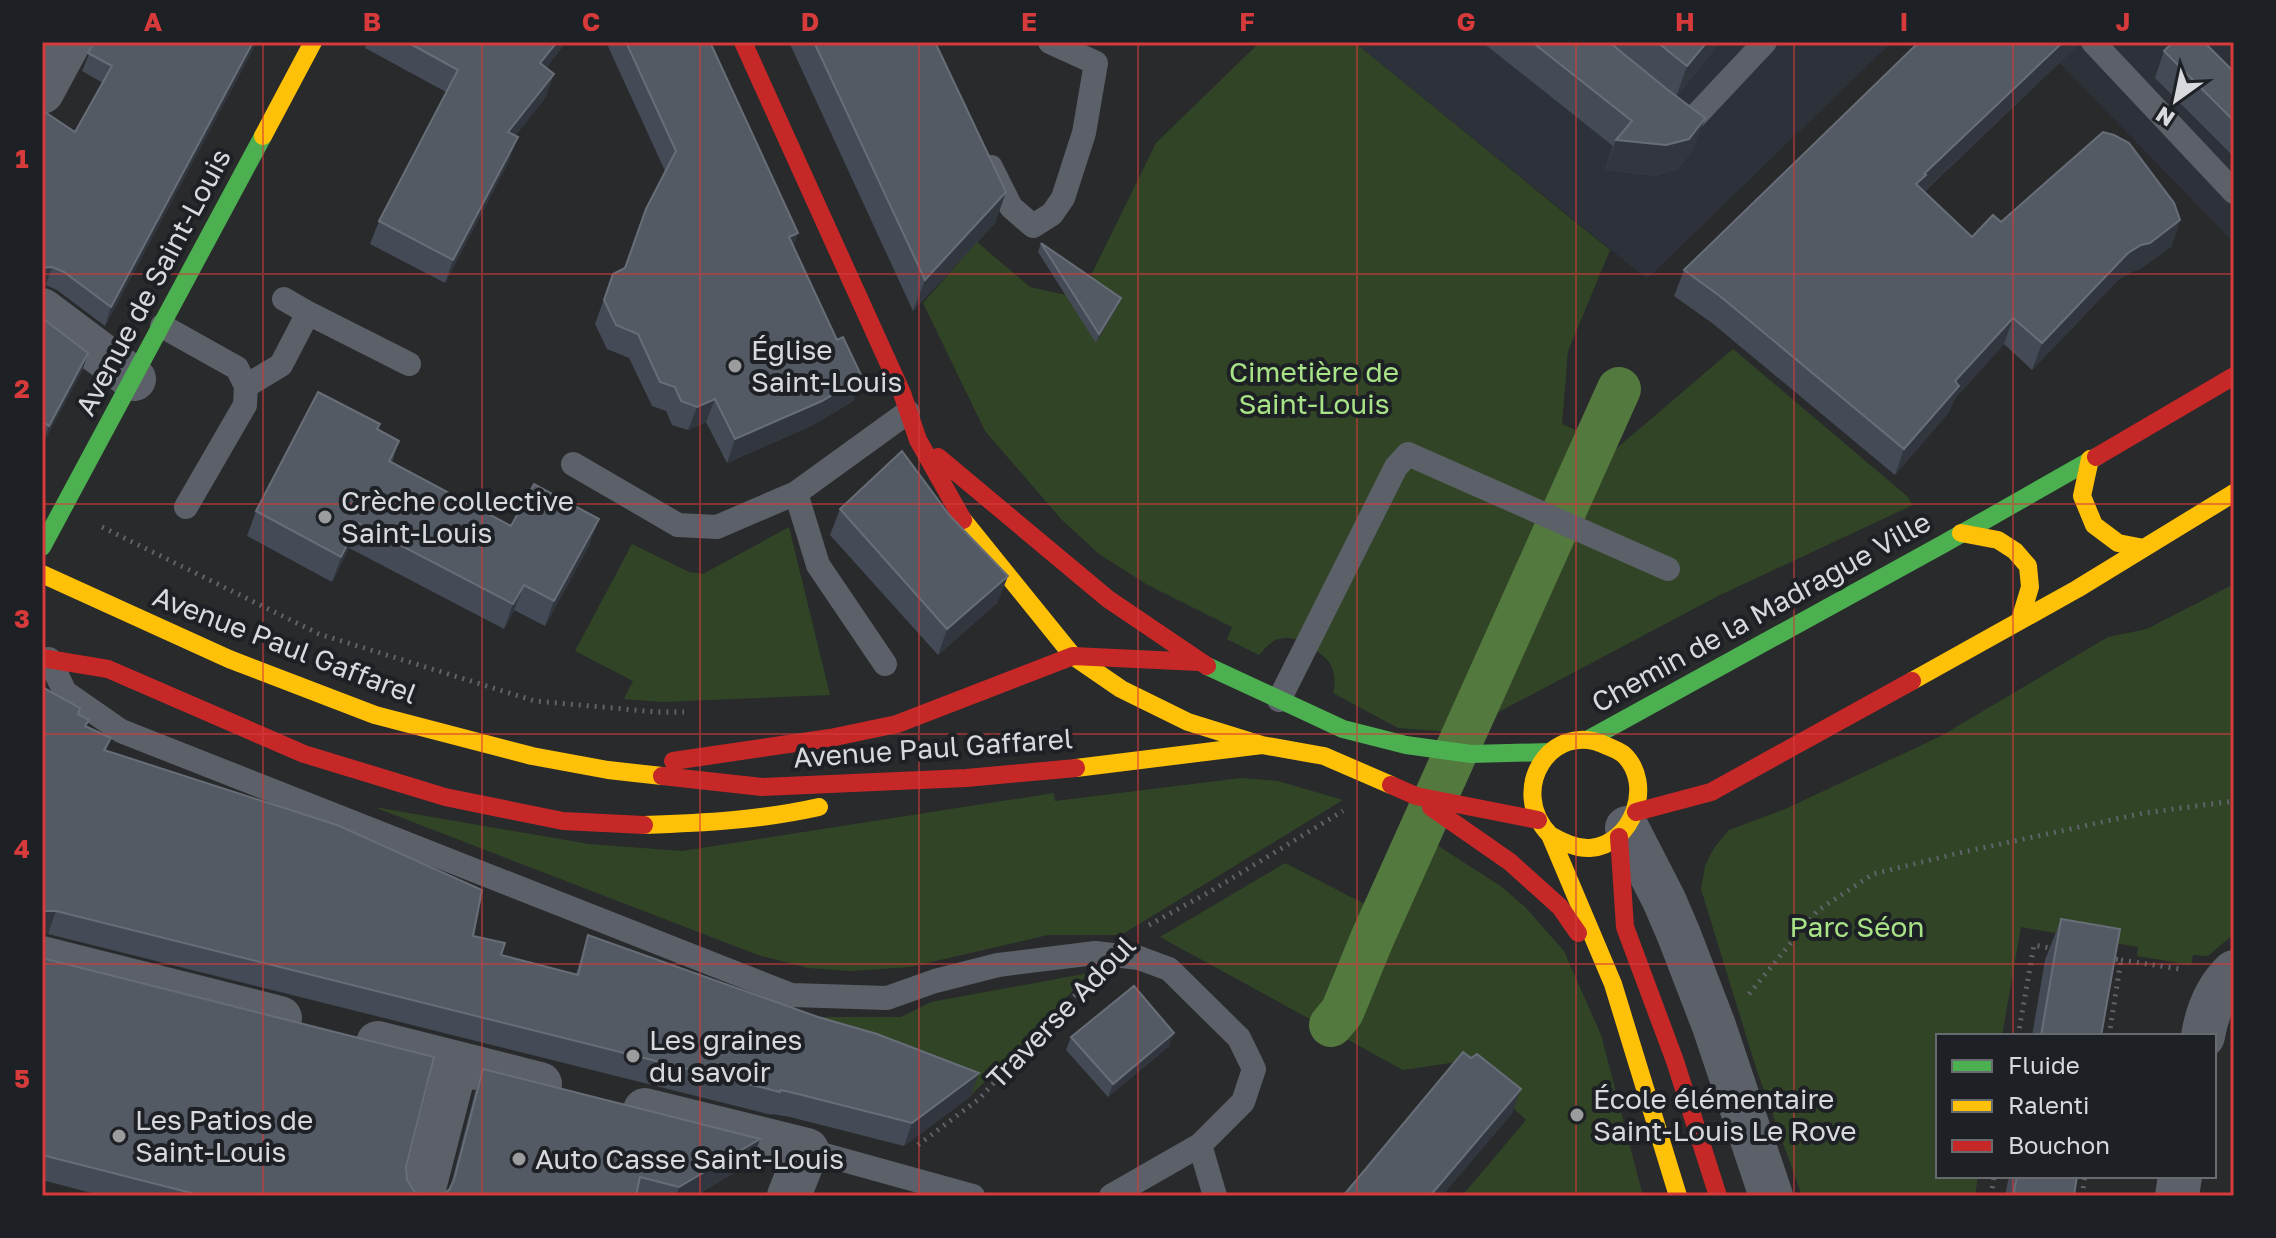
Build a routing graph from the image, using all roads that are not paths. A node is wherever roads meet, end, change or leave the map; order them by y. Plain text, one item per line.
1 (69, 42) edge
2 (313, 42) edge
3 (743, 42) edge
4 (1050, 42) edge
5 (1765, 42) edge
6 (2093, 42) edge
7 (42, 92) edge
8 (1653, 97) edge
9 (984, 152) edge
10 (2234, 192) edge
11 (284, 299) dead end
12 (42, 310) edge
13 (308, 313) junction
14 (162, 326) junction
15 (409, 364) dead end
16 (2234, 376) edge
17 (134, 379) junction
18 (246, 386) junction
19 (908, 412) junction
20 (918, 440) junction
21 (2090, 459) junction
22 (573, 464) dead end
23 (796, 493) junction
24 (2234, 493) edge
25 (186, 507) dead end
26 (1961, 533) junction
27 (42, 547) edge
28 (2144, 548) junction
29 (1668, 569) dead end
30 (42, 574) edge
31 (2020, 620) junction
32 (1073, 656) junction
33 (45, 658) edge
34 (1199, 662) junction
35 (885, 664) dead end
36 (1279, 700) junction
37 (1589, 739) junction
38 (1262, 745) junction
39 (1550, 752) junction
40 (608, 770) junction
41 (966, 778) junction
42 (1416, 796) junction
43 (1628, 826) junction
44 (1544, 828) junction
45 (42, 958) edge
46 (2232, 975) edge
47 (1613, 984) junction
48 (2203, 1034) edge
49 (456, 1064) junction
50 (1200, 1145) junction
51 (807, 1150) junction
52 (422, 1196) edge
53 (789, 1196) edge
54 (973, 1196) edge
55 (1111, 1196) edge
56 (1215, 1196) edge
57 (1678, 1196) edge
58 (1718, 1196) edge
59 (1771, 1196) edge

1 - 7 street
2 - 14 main road, Avenue de Saint-Louis
3 - 19 main road
4 - 9 lane
5 - 8 lane
6 - 10 lane
11 - 13 lane
12 - 17 street
13 - 15 lane
13 - 18 lane
14 - 17 main road, Avenue de Saint-Louis
14 - 18 lane
16 - 21 main road, Chemin de la Madrague Ville
17 - 27 main road, Avenue de Saint-Louis
18 - 25 lane
19 - 20 main road
19 - 23 lane
20 - 32 main road
20 - 34 main road
21 - 26 main road, Chemin de la Madrague Ville
21 - 28 main road
22 - 23 lane
23 - 35 lane
24 - 28 main road
26 - 31 main road, Chemin de la Madrague Ville
26 - 37 main road, Chemin de la Madrague Ville
28 - 31 main road
29 - 36 lane
30 - 40 main road, Avenue Paul Gaffarel
31 - 43 main road
32 - 34 main road, Avenue Paul Gaffarel
32 - 38 main road
32 - 40 main road, Avenue Paul Gaffarel
33 - 41 main road
33 - 50 lane, bridge
34 - 36 main road
36 - 39 main road
37 - 39 main road
37 - 43 main road
38 - 41 main road, Avenue Paul Gaffarel
38 - 42 main road
39 - 44 main road
40 - 41 main road, Avenue Paul Gaffarel
42 - 44 main road
42 - 47 main road
43 - 44 main road
43 - 58 main road
43 - 59 street
44 - 47 main road
45 - 49 street
46 - 48 street
47 - 57 main road
49 - 51 street
49 - 52 street
50 - 55 lane
50 - 56 lane
51 - 53 street
51 - 54 lane

